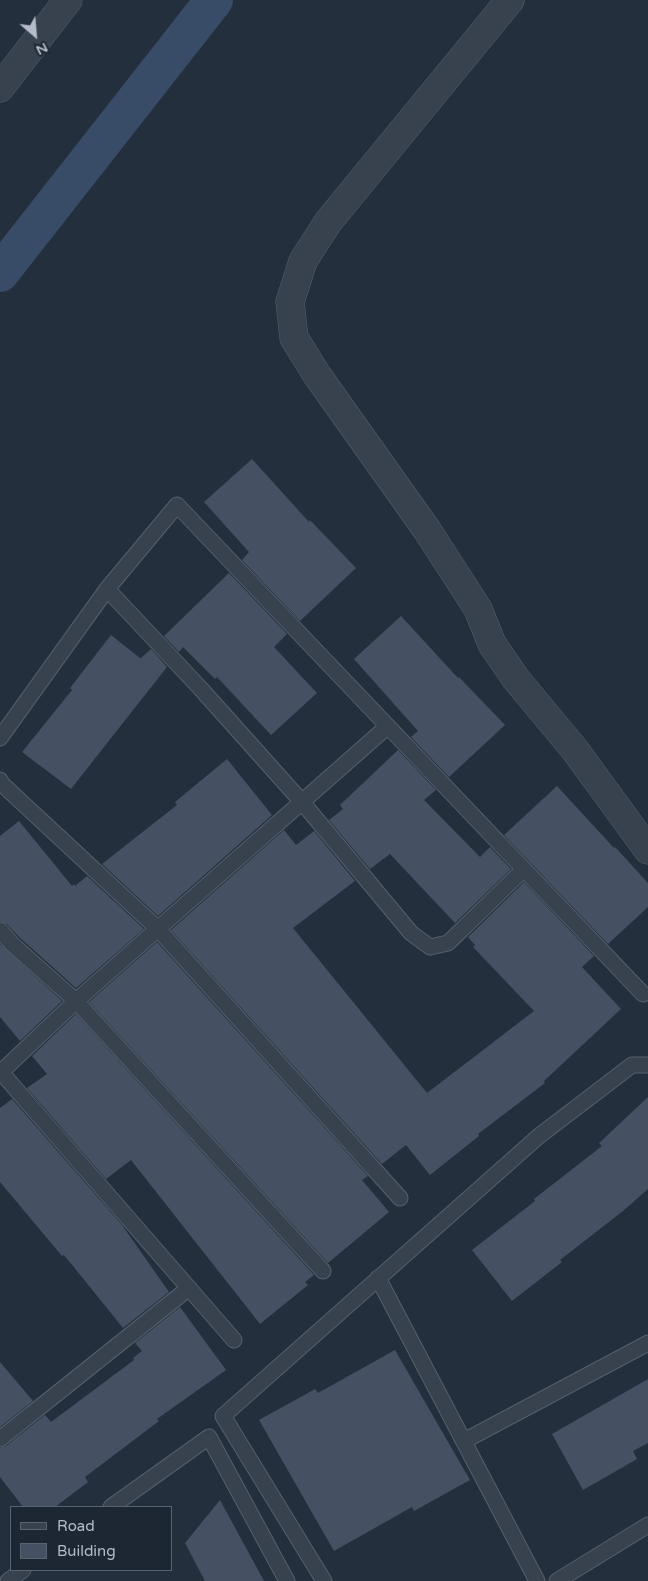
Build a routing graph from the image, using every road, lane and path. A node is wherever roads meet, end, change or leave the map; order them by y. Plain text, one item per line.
1 (68, 0) edge
2 (510, 0) edge
3 (0, 88) edge
4 (108, 589) junction
5 (388, 726) junction
6 (0, 738) edge
7 (0, 780) edge
8 (302, 802) junction
9 (648, 850) edge
10 (524, 870) junction
11 (158, 929) junction
12 (0, 930) edge
13 (642, 994) dead end
14 (76, 1001) junction
15 (648, 1065) edge
16 (1, 1073) edge
17 (400, 1198) dead end
18 (323, 1271) dead end
19 (378, 1278) junction
20 (189, 1288) junction
21 (234, 1340) dead end
22 (648, 1343) edge
23 (0, 1439) edge
24 (464, 1441) junction
25 (111, 1506) edge
26 (648, 1525) edge
27 (23, 1571) edge
28 (8, 1581) edge
29 (287, 1581) edge
30 (324, 1581) edge
31 (537, 1581) edge
32 (557, 1581) edge

1 - 3 street
2 - 9 street
4 - 5 lane
4 - 6 lane
4 - 8 lane
5 - 8 lane
5 - 10 lane
7 - 11 lane
8 - 10 lane
8 - 11 lane
10 - 13 lane
11 - 14 lane
11 - 17 lane
12 - 14 lane
14 - 16 lane
14 - 18 lane
15 - 19 lane
16 - 20 lane
19 - 24 lane
19 - 30 lane
20 - 21 lane
20 - 23 lane
22 - 24 lane
24 - 31 lane
25 - 29 lane
26 - 32 lane
27 - 28 lane

